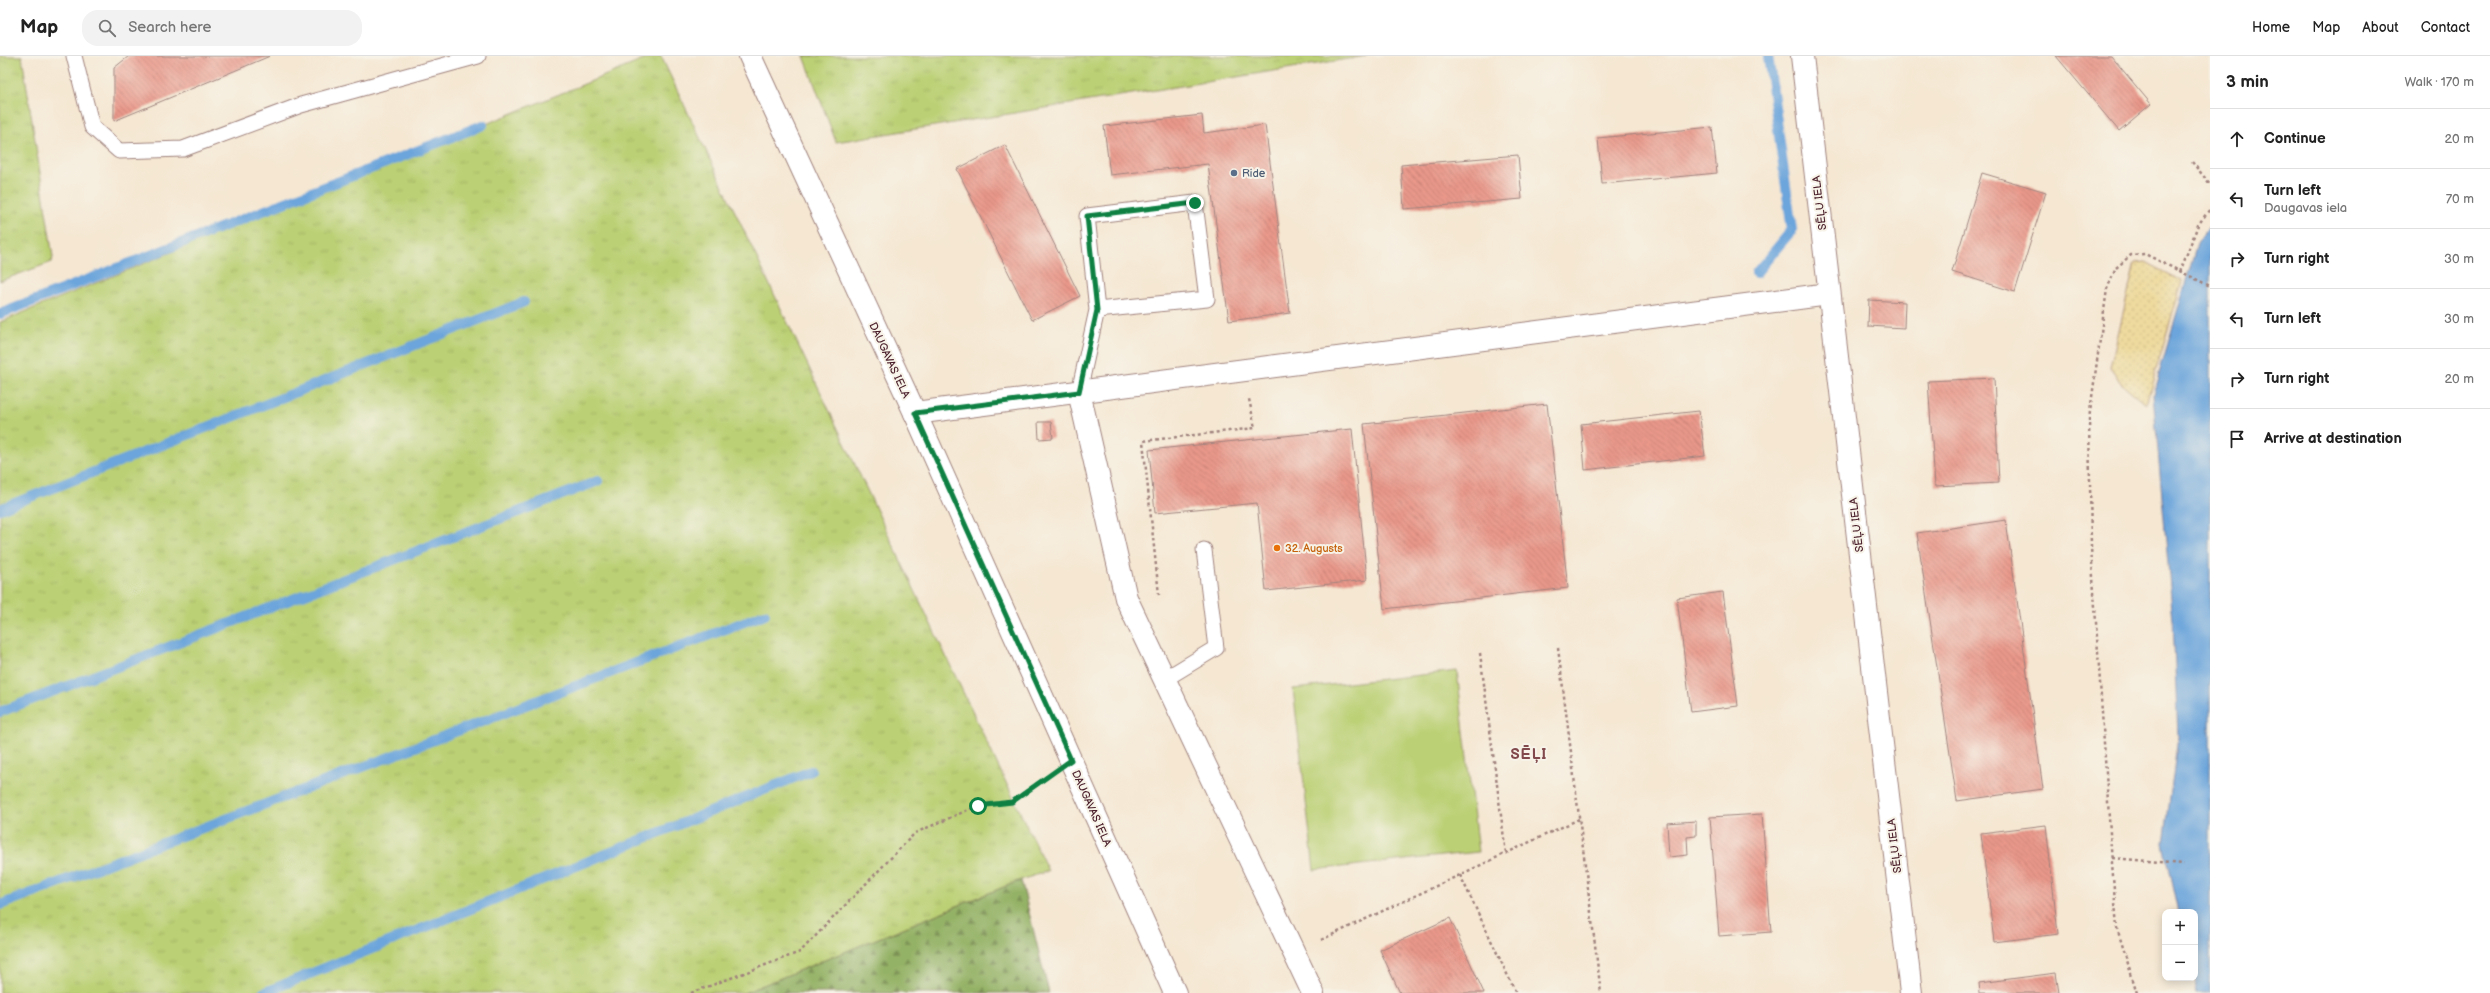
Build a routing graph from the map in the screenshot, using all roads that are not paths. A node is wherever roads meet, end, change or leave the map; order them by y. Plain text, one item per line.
1 (74, 56) edge
2 (478, 56) edge
3 (750, 56) edge
4 (1802, 56) edge
5 (1829, 294) junction
6 (1097, 310) junction
7 (1079, 392) junction
8 (915, 413) junction
9 (1204, 550) dead end
10 (1165, 679) junction
11 (1175, 993) edge
12 (1313, 993) edge
13 (1911, 993) edge

1 - 2 lane
3 - 8 street, DAUGAVAS IELA
4 - 5 street, SĒĻU IELA
5 - 7 street
5 - 13 street, SĒĻU IELA
6 - 6 lane
6 - 7 lane
7 - 8 street
7 - 10 street
8 - 11 street, DAUGAVAS IELA
9 - 10 lane
10 - 12 street

